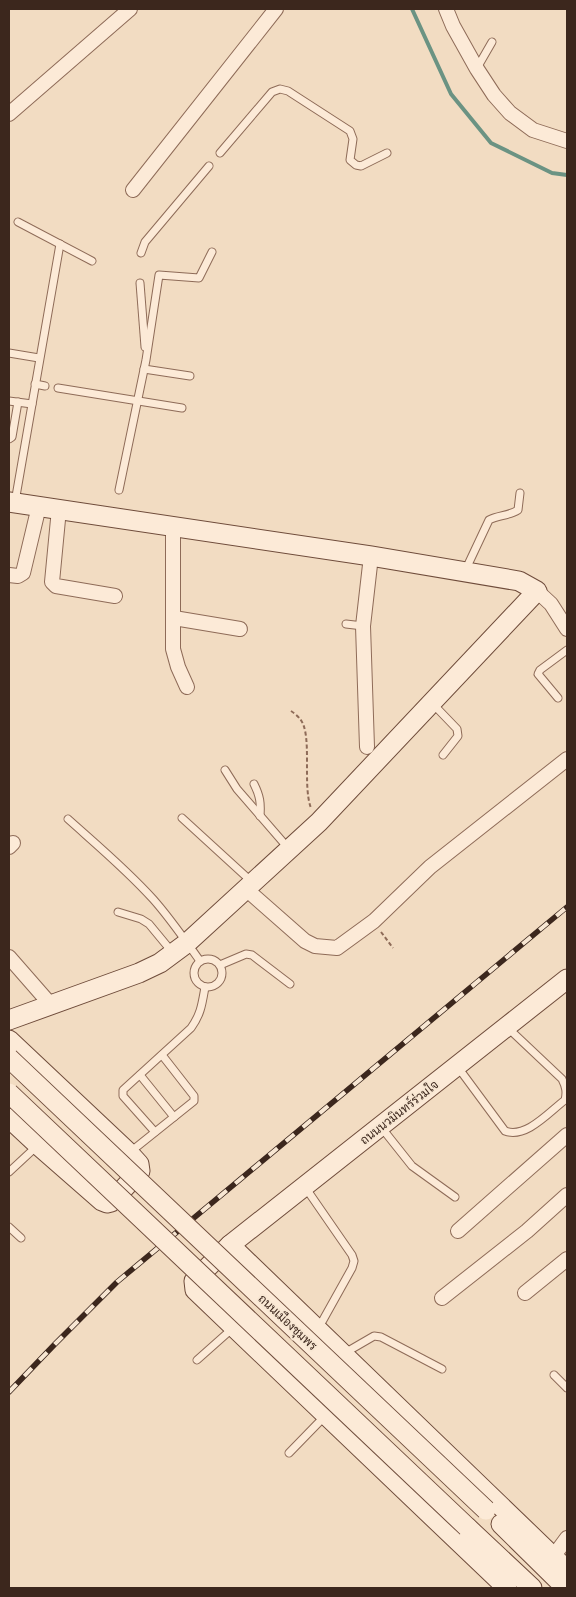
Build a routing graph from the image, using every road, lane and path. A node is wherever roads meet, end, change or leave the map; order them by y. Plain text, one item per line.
1 (130, 9) edge
2 (276, 9) edge
3 (446, 9) edge
4 (492, 42) dead end
5 (477, 69) junction
6 (9, 114) edge
7 (567, 141) edge
8 (220, 153) dead end
9 (387, 153) dead end
10 (209, 166) dead end
11 (133, 190) dead end
12 (18, 222) dead end
13 (60, 244) junction
14 (212, 252) dead end
15 (141, 254) dead end
16 (92, 261) dead end
17 (140, 283) dead end
18 (9, 353) edge
19 (39, 358) junction
20 (146, 360) junction
21 (144, 369) junction
22 (190, 376) dead end
23 (35, 384) junction
24 (45, 386) dead end
25 (58, 388) dead end
26 (9, 401) edge
27 (138, 401) junction
28 (18, 402) junction
29 (32, 404) junction
30 (182, 408) dead end
31 (9, 439) edge
32 (119, 490) dead end
33 (520, 493) dead end
34 (12, 502) edge
35 (39, 506) junction
36 (58, 509) junction
37 (174, 526) junction
38 (371, 556) junction
39 (464, 572) junction
40 (9, 575) edge
41 (537, 591) junction
42 (115, 596) dead end
43 (174, 618) junction
44 (346, 624) dead end
45 (363, 626) junction
46 (240, 629) dead end
47 (567, 629) edge
48 (567, 650) edge
49 (187, 687) dead end
50 (558, 698) dead end
51 (432, 703) junction
52 (292, 711) dead end
53 (367, 747) dead end
54 (443, 755) dead end
55 (567, 759) edge
56 (225, 770) dead end
57 (254, 784) dead end
58 (260, 816) junction
59 (182, 818) dead end
60 (68, 819) dead end
61 (319, 822) junction
62 (289, 850) junction
63 (249, 886) junction
64 (118, 912) dead end
65 (374, 921) junction
66 (180, 948) junction
67 (393, 948) dead end
68 (9, 957) edge
69 (200, 961) junction
70 (220, 965) junction
71 (567, 979) edge
72 (290, 984) dead end
73 (205, 987) junction
74 (51, 1005) junction
75 (9, 1020) edge
76 (507, 1027) junction
77 (9, 1040) edge
78 (162, 1056) junction
79 (9, 1058) edge
80 (457, 1066) junction
81 (140, 1075) junction
82 (9, 1093) edge
83 (174, 1117) junction
84 (9, 1118) edge
85 (380, 1126) junction
86 (155, 1132) junction
87 (567, 1135) edge
88 (38, 1146) junction
89 (129, 1153) junction
90 (9, 1172) edge
91 (304, 1186) junction
92 (567, 1195) edge
93 (455, 1197) dead end
94 (9, 1227) edge
95 (458, 1231) dead end
96 (21, 1238) dead end
97 (230, 1245) junction
98 (567, 1259) edge
99 (525, 1293) dead end
100 (442, 1298) dead end
101 (233, 1327) junction
102 (318, 1330) junction
103 (343, 1354) junction
104 (197, 1360) dead end
105 (442, 1369) dead end
106 (554, 1375) dead end
107 (567, 1388) edge
108 (326, 1416) junction
109 (289, 1453) dead end
110 (567, 1538) edge
111 (553, 1557) junction
112 (567, 1570) edge
113 (507, 1588) edge
114 (532, 1588) edge
115 (566, 1588) edge

1 - 6 street
2 - 11 street
3 - 5 street
4 - 5 lane
5 - 7 street
8 - 9 lane
10 - 15 lane
12 - 13 lane
13 - 16 lane
13 - 19 lane
14 - 20 lane
17 - 20 lane
18 - 19 lane
19 - 23 lane
20 - 21 lane
21 - 22 lane
21 - 27 lane
23 - 24 lane
23 - 29 lane
25 - 27 lane
26 - 28 lane
27 - 30 lane
27 - 32 lane
28 - 29 lane
28 - 31 lane
29 - 34 lane
33 - 39 lane
34 - 35 main road
35 - 36 main road
35 - 40 street
36 - 37 main road
36 - 42 street
37 - 38 main road
37 - 43 street
38 - 39 main road
38 - 45 street
39 - 41 main road
41 - 47 street
41 - 51 main road
43 - 46 street
43 - 49 street
44 - 45 lane
45 - 53 street
48 - 50 lane
51 - 54 lane
51 - 61 main road
52 - 61 path
55 - 65 street
56 - 58 lane
57 - 58 lane
58 - 62 lane
59 - 63 lane
60 - 66 lane
61 - 62 main road
62 - 63 main road
63 - 65 street
63 - 66 main road
64 - 66 lane
65 - 67 path
66 - 69 lane
66 - 74 main road
68 - 74 street
69 - 70 lane
69 - 73 lane
70 - 72 lane
70 - 73 lane
71 - 76 main road, ถนนนวมินทร์ร่วมใจ
73 - 78 lane
74 - 75 main road
76 - 80 main road, ถนนนวมินทร์ร่วมใจ
76 - 80 lane
77 - 89 main road
78 - 81 lane
78 - 83 lane
79 - 115 main road, ถนนเมืองชุมพร, bridge
80 - 85 main road, ถนนนวมินทร์ร่วมใจ
81 - 83 lane
81 - 86 lane
82 - 114 main road, ถนนเมืองชุมพร, bridge
83 - 86 lane
84 - 88 main road
85 - 91 main road, ถนนนวมินทร์ร่วมใจ
85 - 93 lane
86 - 89 lane
87 - 95 street
88 - 89 main road
88 - 90 lane
91 - 97 main road, ถนนนวมินทร์ร่วมใจ
91 - 102 lane
92 - 100 street
94 - 96 lane
97 - 101 main road, ถนนนวมินทร์ร่วมใจ
97 - 102 main road
98 - 99 street
101 - 104 lane
101 - 108 main road
102 - 103 main road
103 - 105 lane
103 - 111 main road
106 - 107 lane
108 - 109 lane
108 - 113 main road
110 - 111 street
111 - 112 main road

